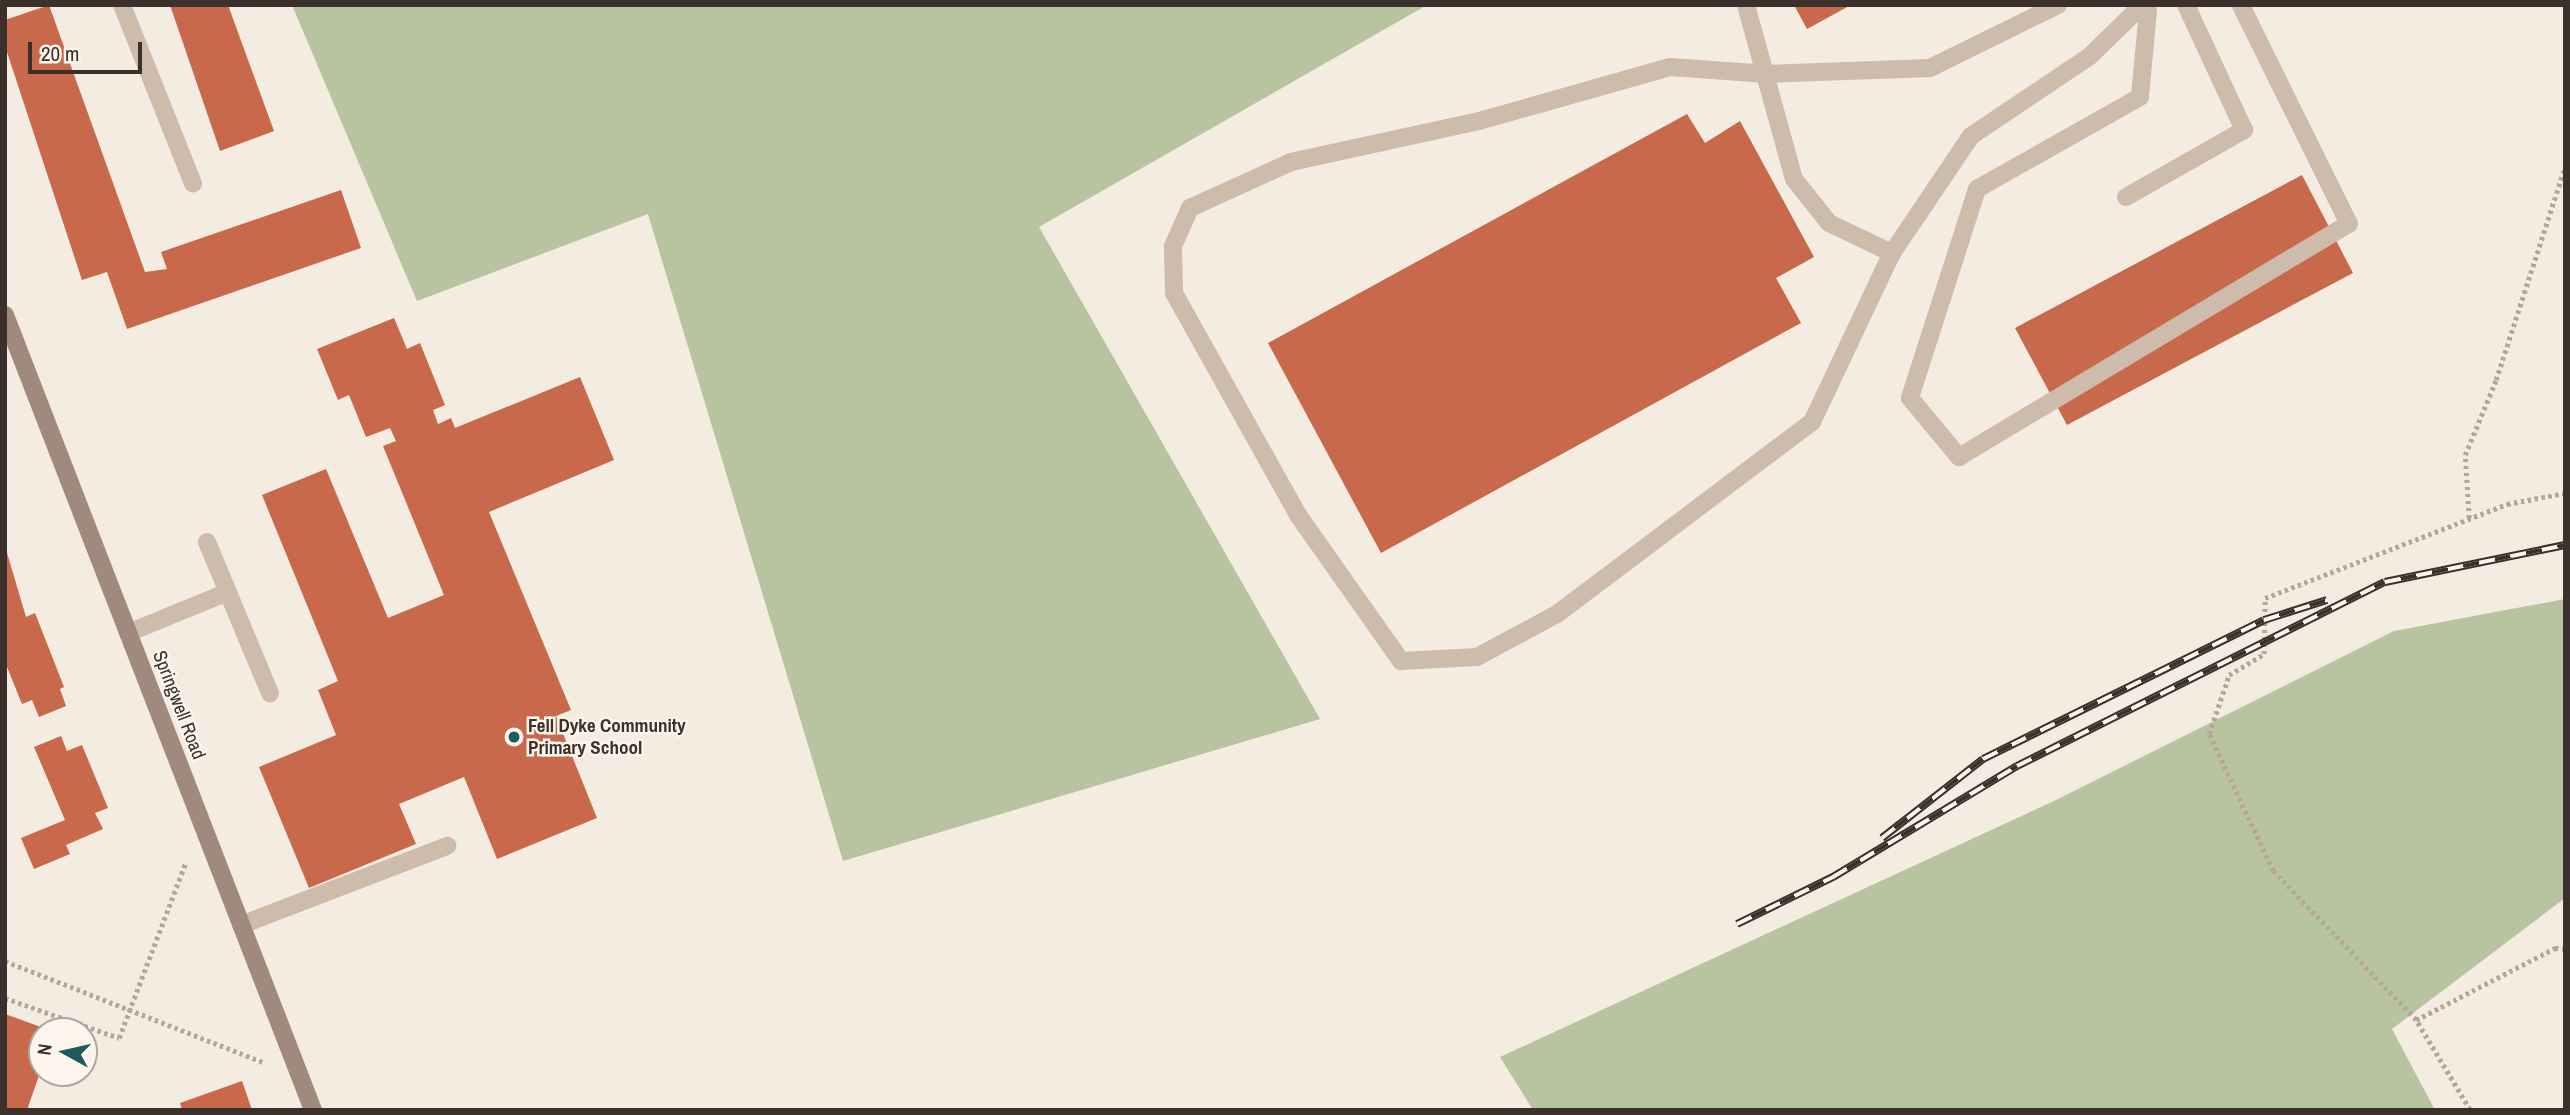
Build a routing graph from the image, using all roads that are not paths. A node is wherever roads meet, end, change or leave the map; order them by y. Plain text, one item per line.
1 (122, 5) edge
2 (1746, 5) edge
3 (2058, 5) edge
4 (2186, 5) edge
5 (2241, 5) edge
6 (2144, 7) edge
7 (1768, 74) junction
8 (193, 183) dead end
9 (2126, 197) dead end
10 (1892, 253) junction
11 (5, 315) edge
12 (207, 542) dead end
13 (228, 592) junction
14 (128, 633) junction
15 (270, 693) dead end
16 (447, 846) dead end
17 (241, 925) junction
18 (313, 1110) edge

1 - 8 street
2 - 7 street
3 - 7 street
4 - 9 street
5 - 6 street
6 - 10 street
7 - 10 street
7 - 10 street
11 - 14 main road, Springwell Road
12 - 13 street
13 - 14 street
13 - 15 street
14 - 17 main road, Springwell Road
16 - 17 street
17 - 18 main road, Springwell Road

